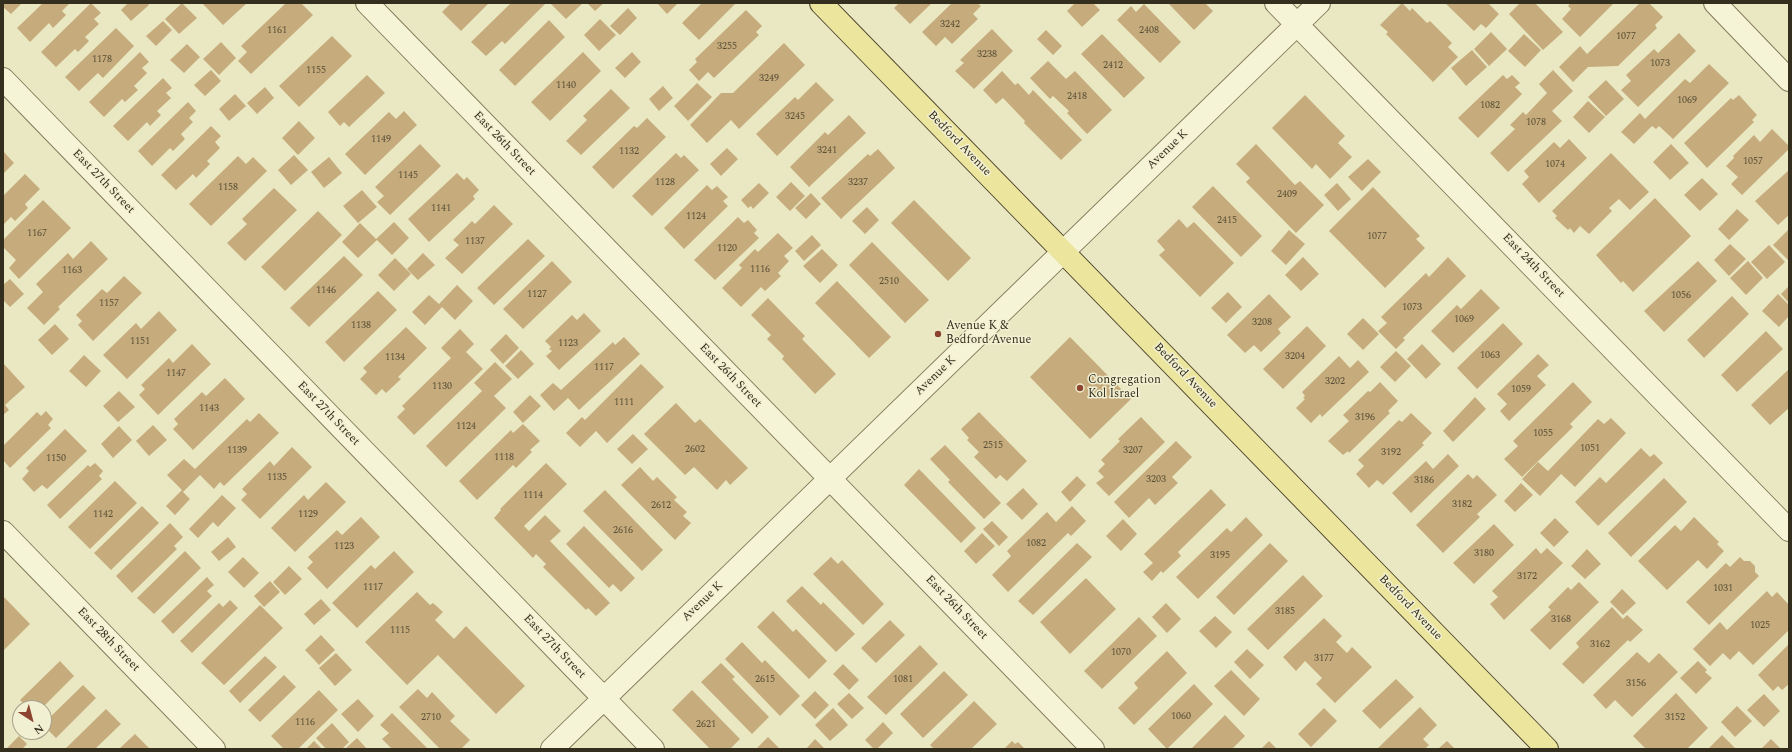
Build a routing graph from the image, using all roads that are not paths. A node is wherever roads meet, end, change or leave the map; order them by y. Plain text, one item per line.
1 (367, 3) edge
2 (821, 3) edge
3 (1276, 3) edge
4 (1319, 3) edge
5 (1714, 3) edge
6 (1298, 24) junction
7 (3, 79) edge
8 (1789, 80) edge
9 (1064, 252) junction
10 (830, 479) junction
11 (1789, 530) edge
12 (3, 532) edge
13 (604, 698) junction
14 (214, 749) edge
15 (552, 749) edge
16 (654, 749) edge
17 (1093, 749) edge
18 (1548, 749) edge

1 - 10 street, East 26th Street
2 - 9 main road, Bedford Avenue
3 - 6 street, East 24th Street
4 - 6 street, Avenue K
5 - 8 street
6 - 9 street, Avenue K
6 - 11 street, East 24th Street
7 - 13 street, East 27th Street
9 - 10 street, Avenue K
9 - 18 main road, Bedford Avenue
10 - 13 street, Avenue K
10 - 17 street, East 26th Street
12 - 14 street, East 28th Street
13 - 15 street, Avenue K
13 - 16 street, East 27th Street

